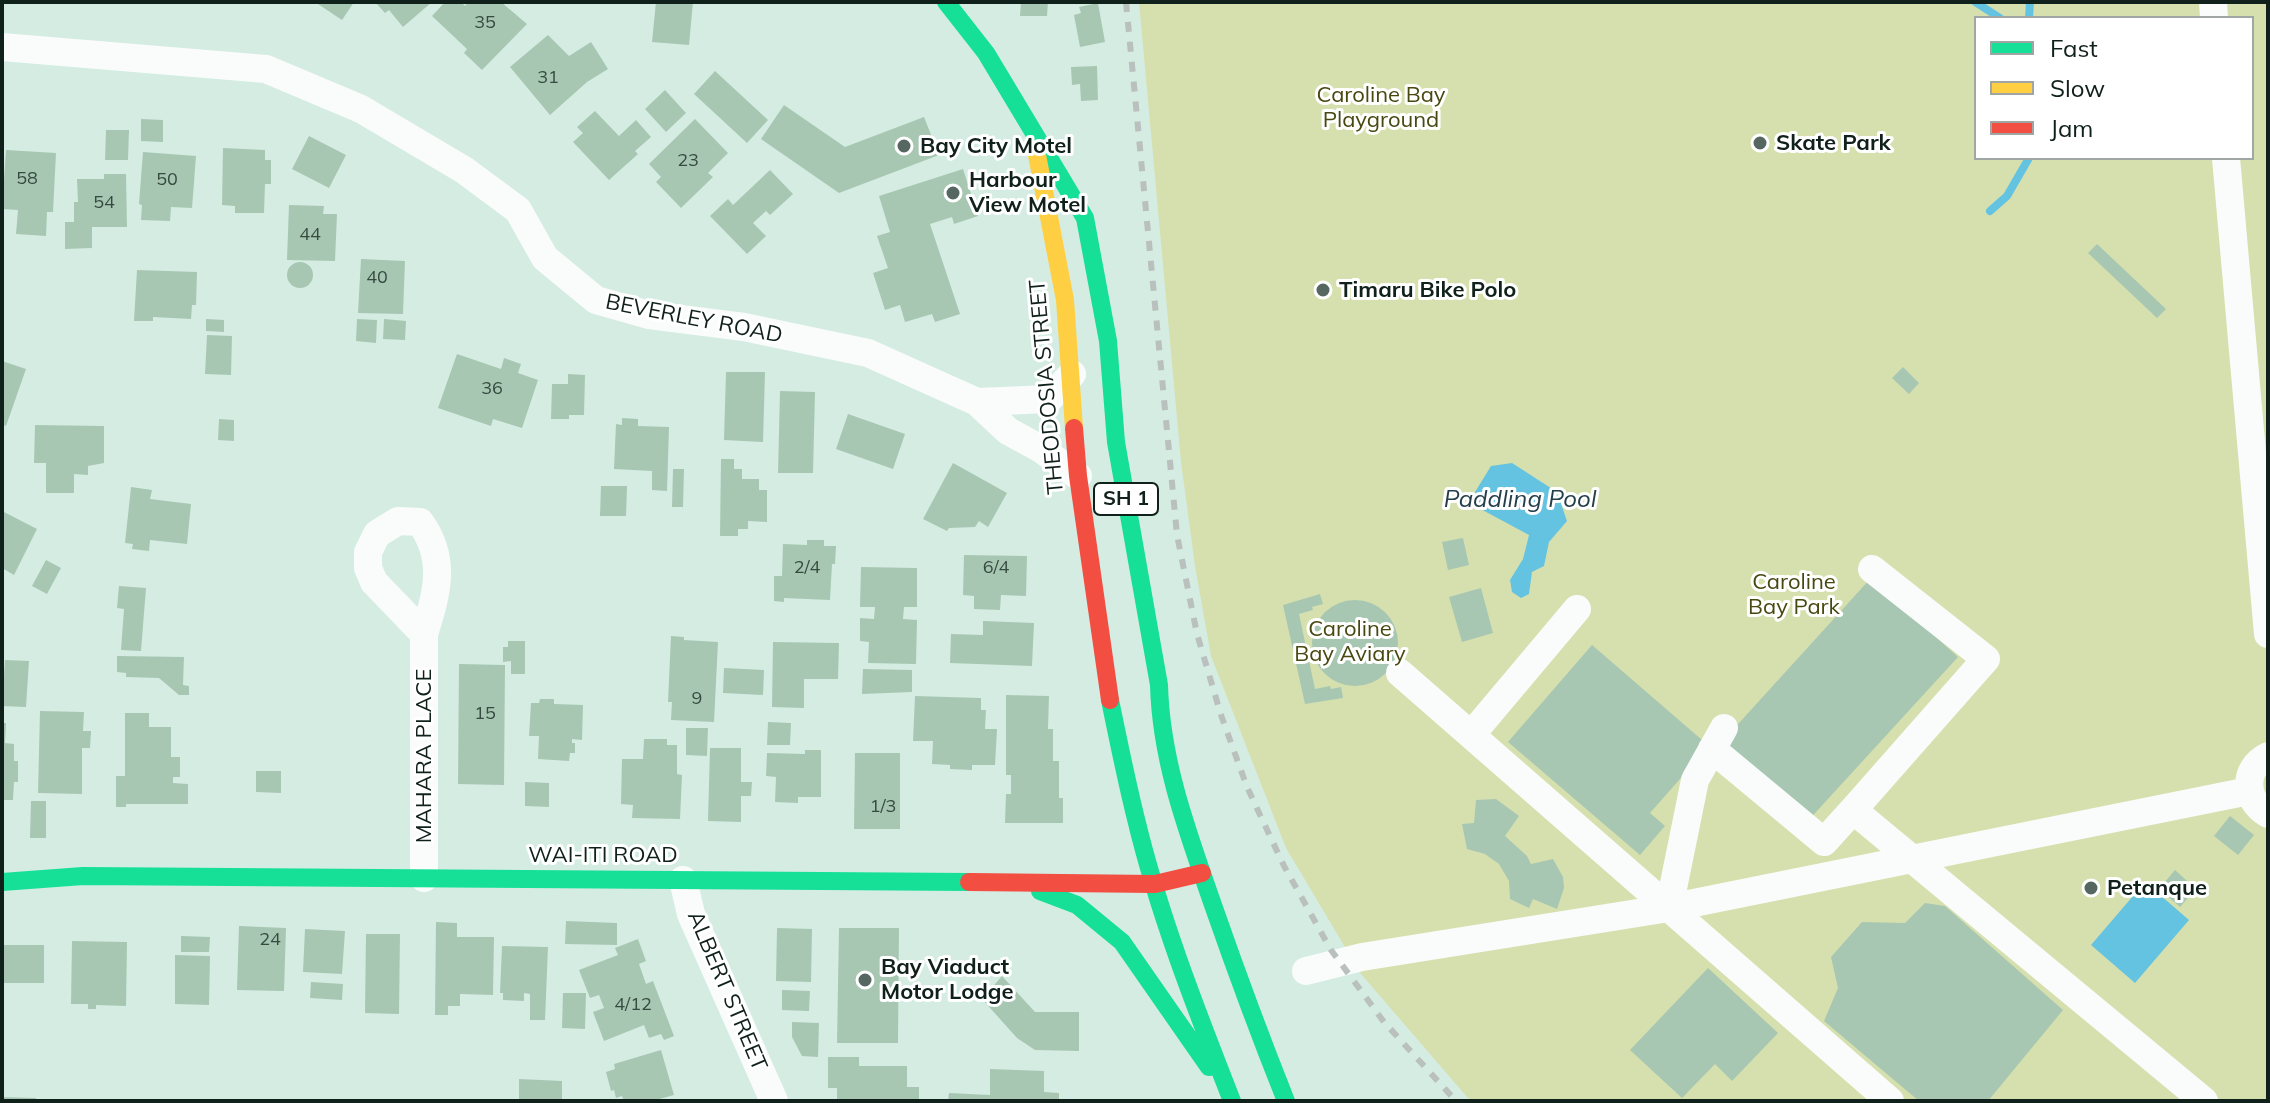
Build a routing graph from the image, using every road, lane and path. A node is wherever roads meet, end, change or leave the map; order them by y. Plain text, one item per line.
1 (946, 2) edge
2 (2, 47) edge
3 (1034, 133) junction
4 (2226, 160) edge
5 (1072, 374) junction
6 (977, 402) junction
7 (1078, 476) junction
8 (1872, 569) dead end
9 (1577, 609) dead end
10 (424, 634) dead end
11 (2268, 634) edge
12 (1400, 673) dead end
13 (1471, 735) junction
14 (2268, 756) edge
15 (2249, 791) junction
16 (1853, 810) junction
17 (2268, 814) edge
18 (1914, 859) junction
19 (1202, 873) junction
20 (424, 878) junction
21 (683, 880) junction
22 (2, 882) edge
23 (1019, 884) junction
24 (1155, 884) junction
25 (1669, 908) junction
26 (1306, 971) dead end
27 (1231, 1098) edge
28 (774, 1101) edge
29 (1286, 1101) edge
30 (1890, 1101) edge
31 (2204, 1101) edge

1 - 3 main road, SH 1
2 - 6 street, BEVERLEY ROAD
3 - 5 main road, THEODOSIA STREET / SH 1
3 - 19 main road, SH 1
4 - 11 street
5 - 6 street, BEVERLEY ROAD
5 - 7 main road, THEODOSIA STREET / SH 1
6 - 7 street, BEVERLEY ROAD
7 - 24 main road, THEODOSIA STREET / SH 1
8 - 16 street
9 - 13 street
10 - 20 street, MAHARA PLACE
12 - 13 street
13 - 25 street
14 - 15 street
15 - 17 street
15 - 18 street
16 - 18 street
16 - 25 street
18 - 25 street
18 - 31 street
19 - 24 main road, WAI-ITI ROAD
19 - 29 main road, SH 1
20 - 21 main road, WAI-ITI ROAD
20 - 22 main road, WAI-ITI ROAD
21 - 23 main road, WAI-ITI ROAD
21 - 28 street, ALBERT STREET
23 - 24 main road, WAI-ITI ROAD
23 - 27 main road
24 - 27 main road, THEODOSIA STREET / SH 1
25 - 26 street
25 - 30 street

